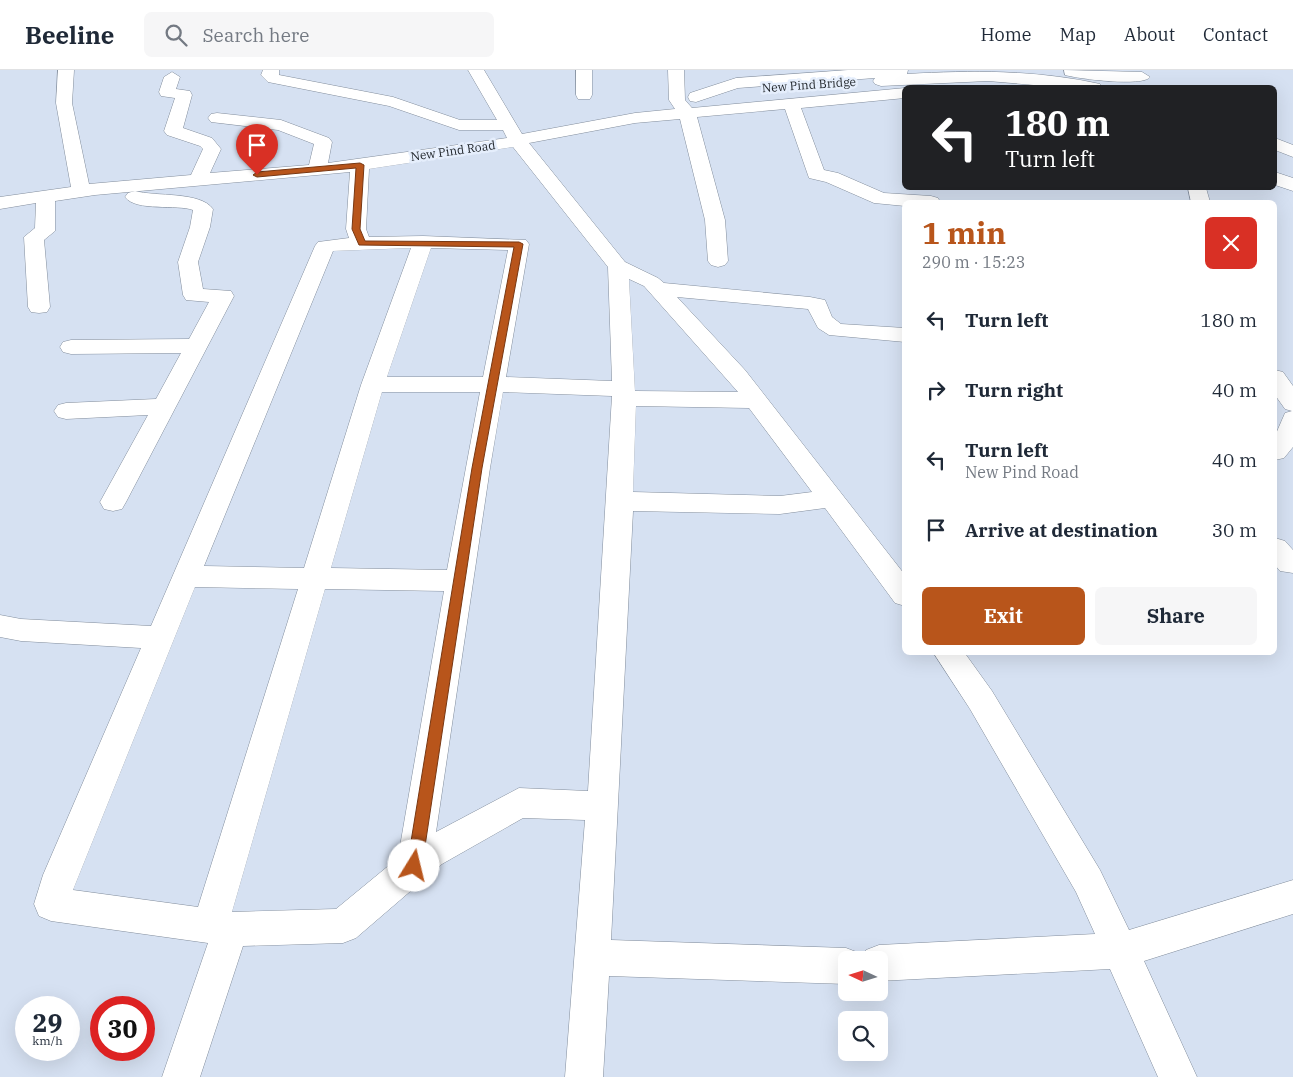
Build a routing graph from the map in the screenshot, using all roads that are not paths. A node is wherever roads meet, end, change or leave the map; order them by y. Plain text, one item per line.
1 (66, 70) edge
2 (271, 70) edge
3 (476, 70) edge
4 (584, 70) edge
5 (676, 70) edge
6 (914, 70) edge
7 (1042, 70) edge
8 (892, 71) edge
9 (814, 74) edge
10 (761, 75) edge
11 (172, 77) dead end
12 (1142, 77) dead end
13 (1080, 85) edge
14 (902, 93) edge
15 (584, 94) dead end
16 (687, 103) junction
17 (791, 103) junction
18 (218, 118) dead end
19 (513, 133) junction
20 (1277, 145) edge
21 (1293, 152) edge
22 (360, 165) junction
23 (317, 170) junction
24 (1277, 179) edge
25 (198, 180) junction
26 (1293, 185) edge
27 (119, 187) junction
28 (81, 191) junction
29 (46, 196) junction
30 (902, 200) edge
31 (0, 203) edge
32 (423, 242) junction
33 (362, 243) junction
34 (718, 261) dead end
35 (618, 266) junction
36 (658, 289) junction
37 (39, 307) dead end
38 (902, 335) edge
39 (196, 346) junction
40 (71, 347) dead end
41 (1277, 382) edge
42 (494, 384) junction
43 (373, 385) junction
44 (624, 393) junction
45 (755, 400) junction
46 (165, 406) junction
47 (66, 412) dead end
48 (1293, 420) edge
49 (1277, 450) edge
50 (832, 498) junction
51 (113, 502) dead end
52 (620, 502) junction
53 (186, 576) junction
54 (314, 578) junction
55 (460, 581) junction
56 (902, 591) edge
57 (0, 626) edge
58 (160, 638) junction
59 (949, 655) edge
60 (603, 806) junction
61 (414, 866) junction
62 (1293, 897) edge
63 (221, 928) junction
64 (1120, 951) junction
65 (592, 957) junction
66 (888, 963) edge
67 (838, 966) edge
68 (181, 1077) edge
69 (584, 1077) edge
70 (1178, 1077) edge

1 - 28 street
2 - 19 street
3 - 19 street
4 - 15 street
5 - 16 street
6 - 8 street
7 - 12 street
8 - 9 street
9 - 10 street
10 - 16 street
11 - 25 street
13 - 16 street, New Pind Bridge
14 - 17 street, New Pind Road
16 - 17 street, New Pind Road
16 - 19 street, New Pind Road
16 - 34 street
17 - 30 street
18 - 23 street
19 - 22 street, New Pind Road
19 - 35 street
20 - 21 street
22 - 23 street, New Pind Road
22 - 33 street
23 - 25 street, New Pind Road
24 - 26 street
25 - 27 street, New Pind Road
27 - 28 street, New Pind Road
27 - 39 street
28 - 29 street, New Pind Road
29 - 31 street, New Pind Road
29 - 37 street
32 - 33 street
32 - 42 street
32 - 43 street
33 - 53 street
35 - 36 street
35 - 44 street
36 - 38 street
36 - 45 street
39 - 40 street
39 - 46 street
41 - 48 street
42 - 43 street
42 - 44 street
42 - 55 street
43 - 54 street
44 - 45 street
44 - 52 street
45 - 50 street
46 - 47 street
46 - 51 street
48 - 49 street
50 - 52 street
50 - 56 street
52 - 60 street
53 - 54 street
53 - 58 street
54 - 55 street
54 - 63 street
55 - 61 street
57 - 58 street
58 - 63 street
59 - 64 street
60 - 61 street
60 - 65 street
61 - 63 street
62 - 64 street
63 - 68 street
64 - 66 street
64 - 70 street
65 - 67 street
65 - 69 street

